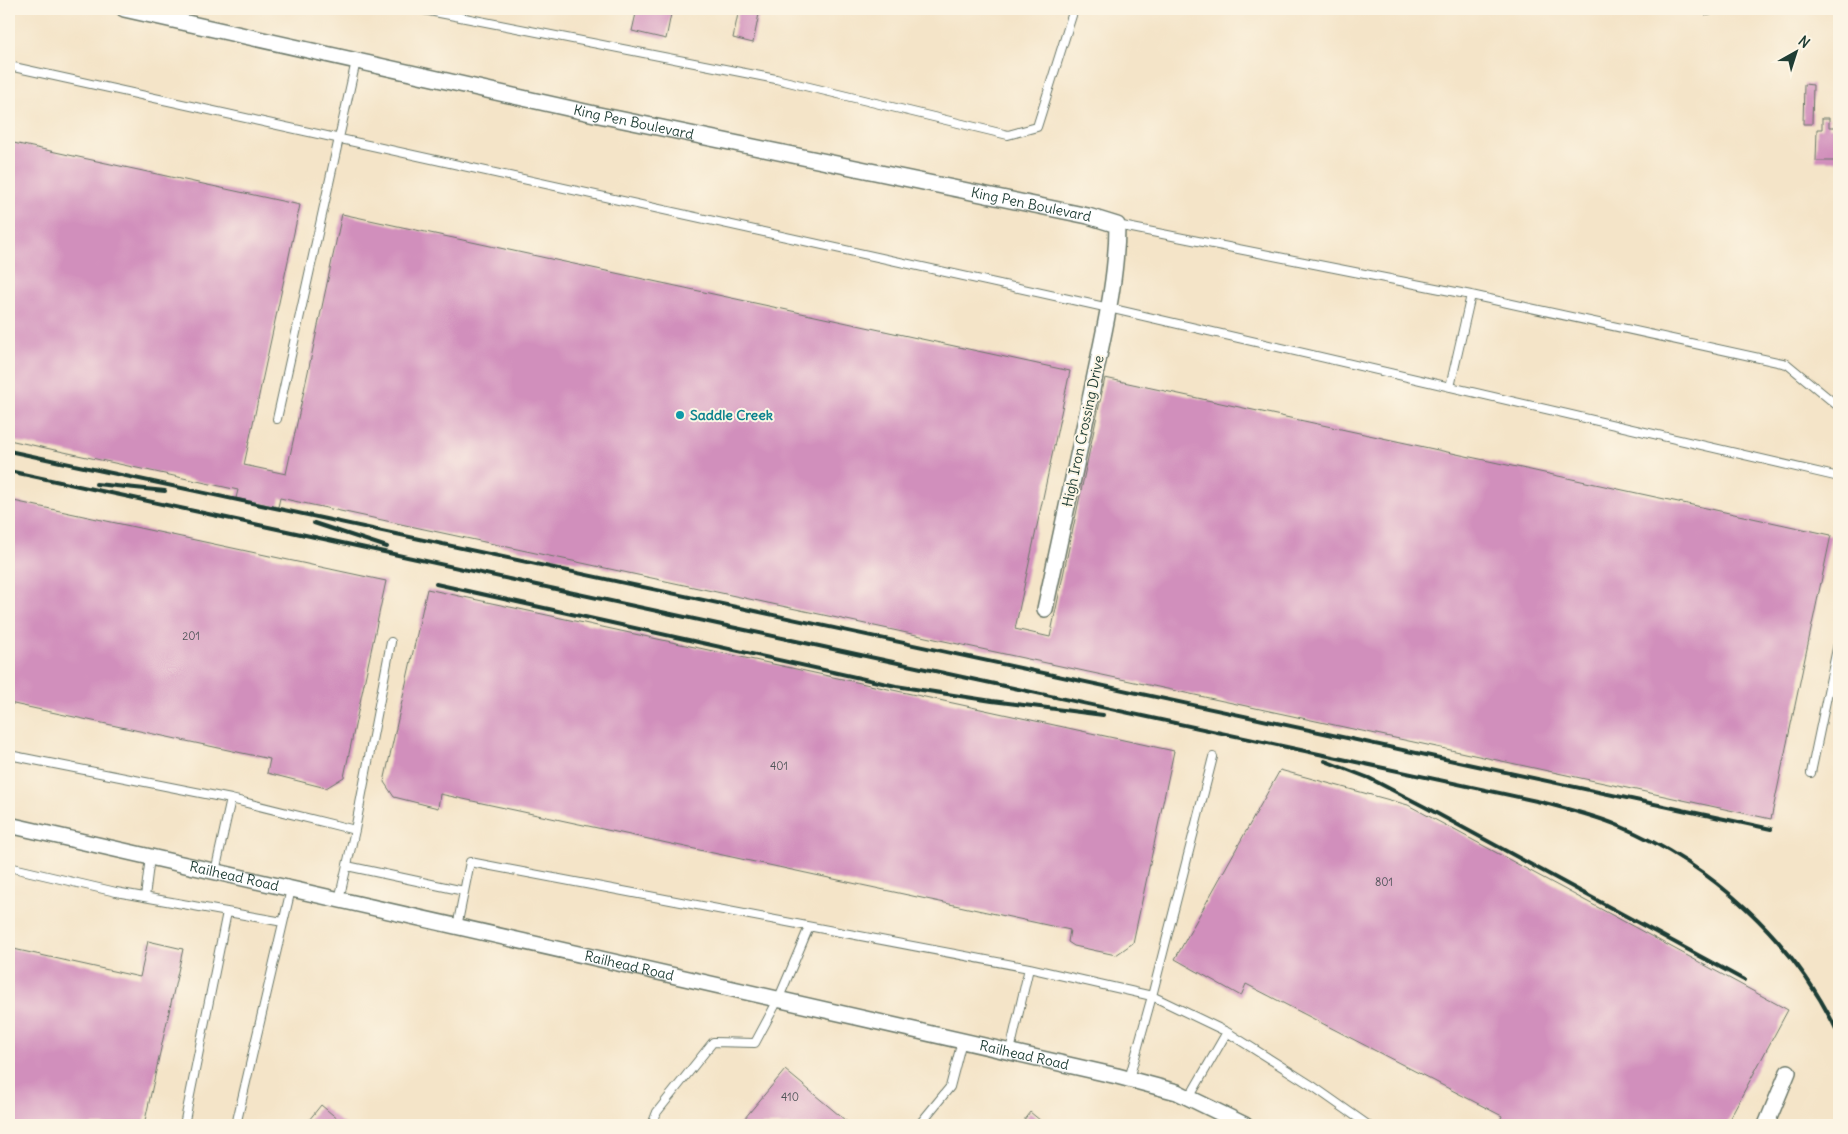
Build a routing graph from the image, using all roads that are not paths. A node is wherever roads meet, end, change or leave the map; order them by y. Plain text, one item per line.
1 (124, 9) edge
2 (419, 9) edge
3 (1074, 9) edge
4 (1704, 9) edge
5 (1714, 9) edge
6 (356, 60) junction
7 (9, 66) edge
8 (338, 139) junction
9 (1118, 225) junction
10 (1471, 294) junction
11 (1109, 308) junction
12 (1450, 387) junction
13 (1839, 407) edge
14 (277, 419) dead end
15 (1839, 477) edge
16 (1044, 609) dead end
17 (1839, 639) edge
18 (392, 642) dead end
19 (9, 755) edge
20 (1214, 757) dead end
21 (1811, 772) dead end
22 (230, 799) junction
23 (9, 826) edge
24 (356, 830) junction
25 (150, 858) junction
26 (347, 866) junction
27 (9, 867) edge
28 (215, 872) junction
29 (291, 889) junction
30 (464, 891) junction
31 (145, 897) junction
32 (339, 900) junction
33 (227, 912) junction
34 (283, 922) junction
35 (457, 927) junction
36 (809, 927) junction
37 (1029, 968) junction
38 (1152, 996) junction
39 (778, 1000) junction
40 (1227, 1032) junction
41 (962, 1041) junction
42 (1010, 1051) junction
43 (1788, 1072) dead end
44 (1129, 1079) junction
45 (1189, 1098) junction
46 (1221, 1120) edge
47 (184, 1125) edge
48 (236, 1125) edge
49 (652, 1125) edge
50 (919, 1125) edge
51 (1245, 1125) edge
52 (1368, 1125) edge
53 (1766, 1125) edge

1 - 6 street, King Pen Boulevard
2 - 3 lane
4 - 5 lane
6 - 8 lane
6 - 9 street, King Pen Boulevard
7 - 8 lane
8 - 11 lane
8 - 14 lane
9 - 10 lane
9 - 11 street, High Iron Crossing Drive
10 - 12 lane
10 - 13 lane
11 - 12 lane
11 - 16 street, High Iron Crossing Drive
12 - 15 lane
17 - 21 lane
18 - 24 lane
19 - 22 lane
20 - 38 lane
22 - 24 lane
22 - 28 lane
23 - 25 street, Railhead Road
24 - 26 lane
25 - 28 street, Railhead Road
25 - 31 lane
26 - 30 lane
26 - 32 lane
27 - 31 lane
28 - 29 street, Railhead Road
29 - 32 street, Railhead Road
29 - 34 lane
30 - 35 lane
30 - 36 lane
31 - 33 lane
32 - 35 street, Railhead Road
33 - 34 lane
33 - 47 lane
34 - 48 lane
35 - 39 street, Railhead Road
36 - 37 lane
36 - 39 lane
37 - 38 lane
37 - 42 lane
38 - 40 lane
38 - 44 lane
39 - 41 street, Railhead Road
39 - 49 lane
40 - 45 lane
40 - 52 lane
41 - 42 street, Railhead Road
41 - 50 lane
42 - 44 street, Railhead Road
43 - 53 street
44 - 45 street, Railhead Road
45 - 46 street, Railhead Road
46 - 51 street, Railhead Road

